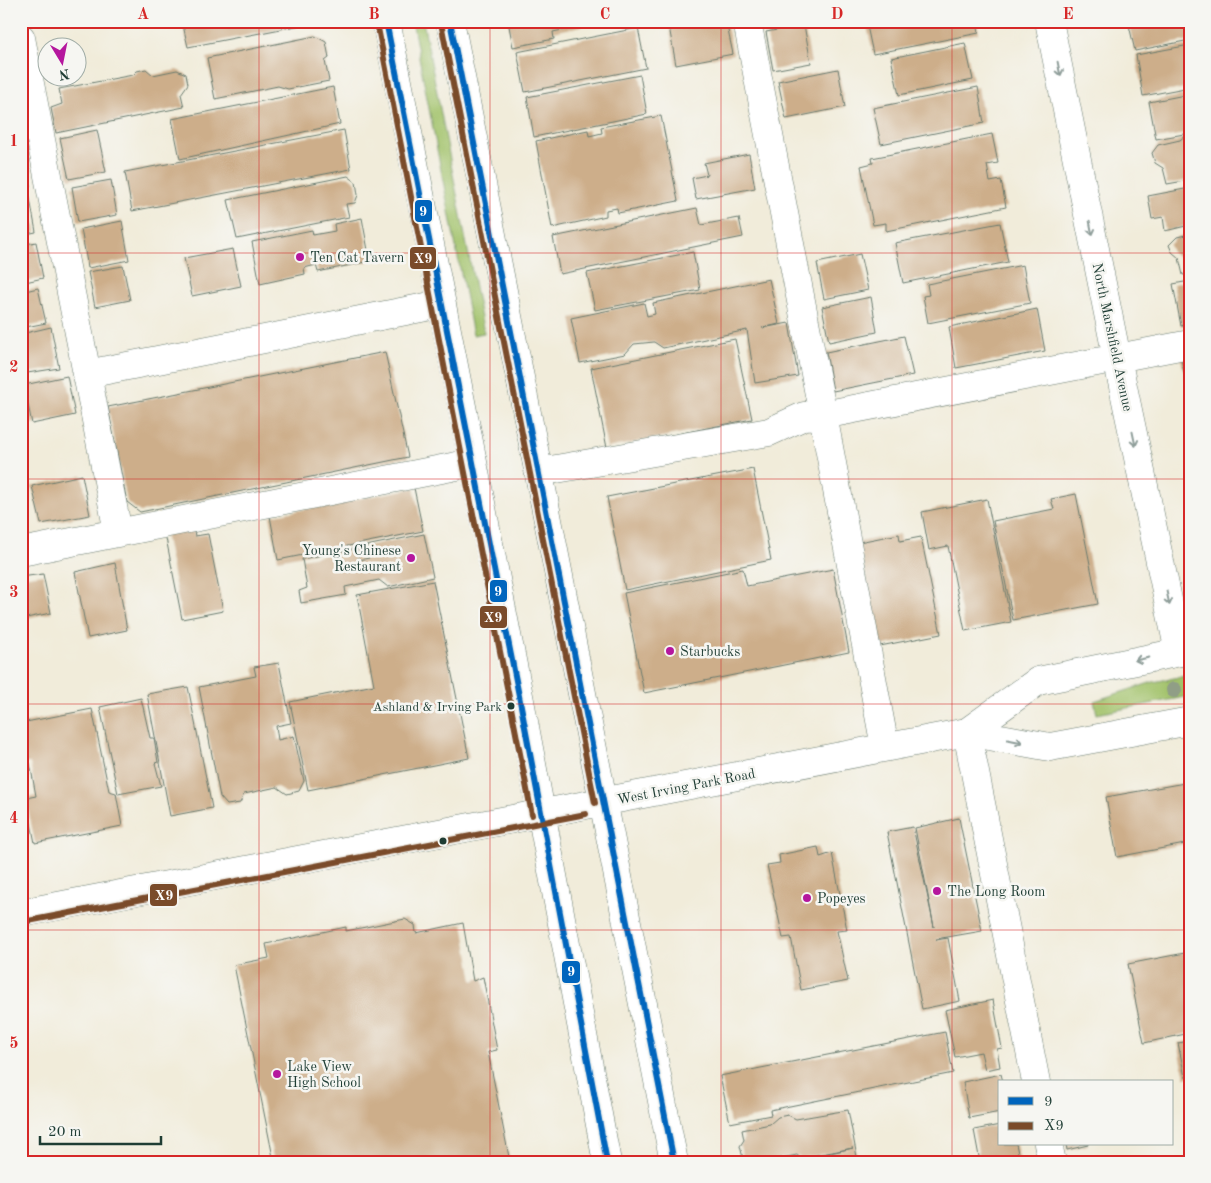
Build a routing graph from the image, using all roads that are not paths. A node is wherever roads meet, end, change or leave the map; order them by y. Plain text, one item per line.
1 (386, 21) edge
2 (450, 21) edge
3 (747, 21) edge
4 (1049, 21) edge
5 (21, 38) edge
6 (441, 304) junction
7 (1190, 344) edge
8 (1117, 358) junction
9 (87, 374) junction
10 (823, 415) junction
11 (472, 463) junction
12 (539, 472) junction
13 (118, 532) junction
14 (21, 552) edge
15 (1184, 651) edge
16 (1190, 720) edge
17 (967, 732) junction
18 (885, 747) junction
19 (604, 802) junction
20 (541, 813) junction
21 (21, 913) edge
22 (1036, 1080) edge
23 (1048, 1146) edge
24 (607, 1162) edge
25 (674, 1162) edge
26 (1052, 1162) edge

1 - 6 main road
2 - 12 main road
3 - 10 main road
4 -> 8 main road, North Marshfield Avenue
5 - 9 main road
6 - 9 main road
6 - 11 main road
7 - 8 main road
8 - 10 main road
8 -> 15 main road, North Marshfield Avenue
9 - 13 main road
10 - 12 main road
10 - 18 main road
11 - 13 main road
11 - 20 main road
12 - 19 main road
13 - 14 main road
15 -> 17 main road, West Irving Park Road
17 -> 16 main road, West Irving Park Road
17 - 18 main road, West Irving Park Road
17 - 22 main road
18 - 19 main road, West Irving Park Road
19 - 20 main road, West Irving Park Road
19 - 25 main road
20 - 21 main road, West Irving Park Road
20 - 24 main road
23 - 26 main road

